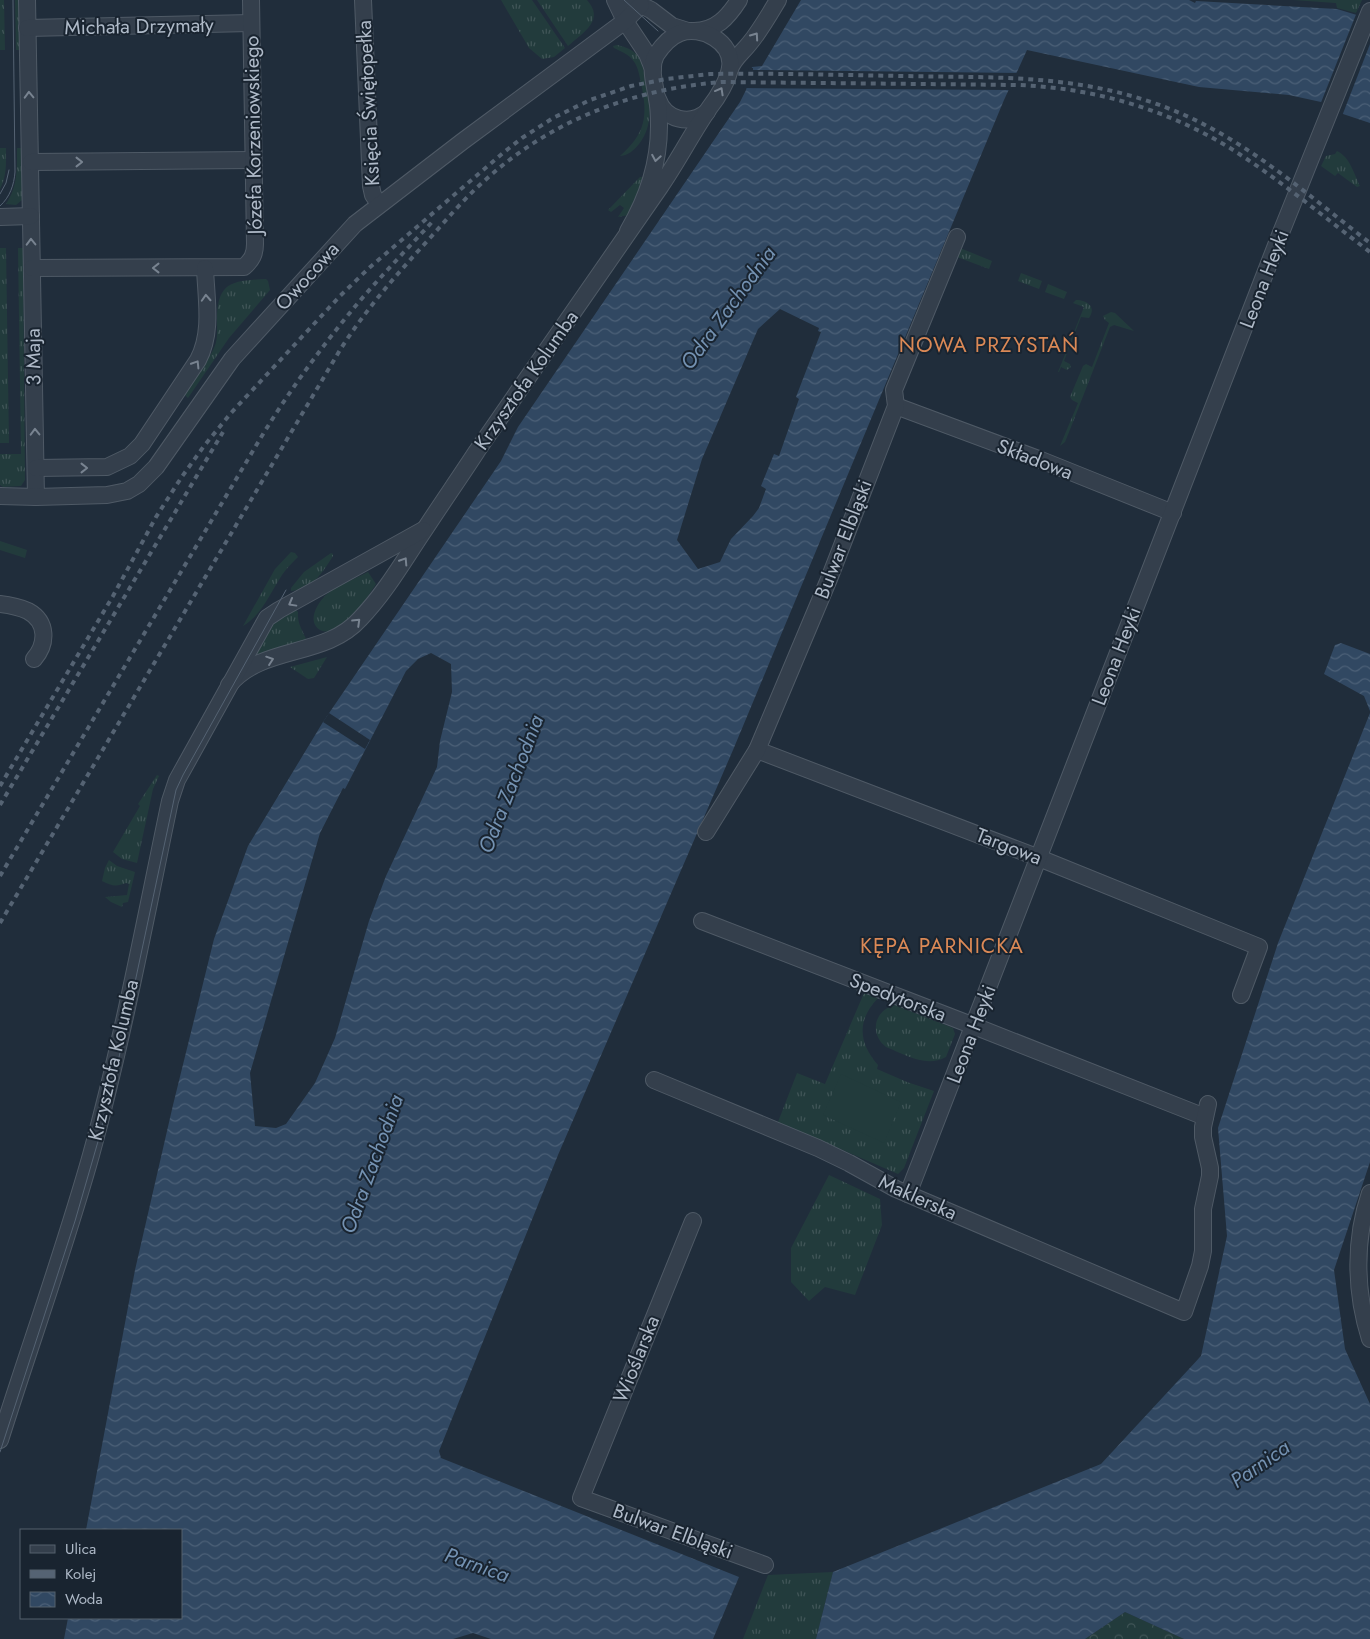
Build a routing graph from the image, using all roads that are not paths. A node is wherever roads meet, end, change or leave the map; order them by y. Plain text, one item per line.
1 (27, 0) edge
2 (251, 0) edge
3 (363, 0) edge
4 (615, 0) edge
5 (739, 0) edge
6 (778, 0) edge
7 (636, 2) edge
8 (1370, 11) edge
9 (625, 21) junction
10 (251, 23) junction
11 (27, 28) junction
12 (691, 31) junction
13 (653, 69) junction
14 (730, 69) junction
15 (658, 102) junction
16 (707, 111) junction
17 (253, 160) junction
18 (31, 162) junction
19 (379, 204) junction
20 (31, 216) junction
21 (0, 217) edge
22 (628, 231) junction
23 (957, 237) dead end
24 (32, 268) junction
25 (205, 268) junction
26 (896, 406) junction
27 (36, 468) junction
28 (0, 496) edge
29 (36, 497) junction
30 (1172, 513) junction
31 (425, 529) junction
32 (0, 604) edge
33 (34, 659) dead end
34 (229, 685) junction
35 (757, 750) junction
36 (706, 832) dead end
37 (1039, 858) junction
38 (702, 921) dead end
39 (1241, 995) dead end
40 (974, 1026) junction
41 (654, 1080) dead end
42 (1370, 1193) edge
43 (908, 1194) junction
44 (693, 1221) dead end
45 (1184, 1312) joint
46 (1370, 1339) edge
47 (0, 1440) edge
48 (581, 1498) joint
49 (765, 1565) dead end

1 - 11 street, 3 Maja
2 - 10 street, Józefa Korzeniowskiego
3 - 19 street, Księcia Świętopełka
4 - 9 street, Krzysztofa Kolumba
5 - 12 street
14 -> 6 street, Krzysztofa Kolumba
7 - 9 street, Owocowa
7 - 12 street
8 - 30 street, Leona Heyki
9 - 13 street, Krzysztofa Kolumba
9 - 19 street, Owocowa
10 - 11 street, Michała Drzymały
10 - 17 street, Józefa Korzeniowskiego
18 -> 11 street, 3 Maja
12 - 13 street
12 - 14 street
13 - 15 street, Krzysztofa Kolumba
16 -> 14 street, Krzysztofa Kolumba
15 - 16 street, Krzysztofa Kolumba
15 -> 22 street, Krzysztofa Kolumba
16 - 22 street, Krzysztofa Kolumba
18 -> 17 street
17 - 25 street, Józefa Korzeniowskiego
18 - 20 street, 3 Maja
19 - 29 street, Owocowa
20 - 21 street
24 -> 20 street, 3 Maja
22 - 31 street, Krzysztofa Kolumba
23 - 26 street, Bulwar Elbląski
25 -> 24 street
27 -> 24 street, 3 Maja
27 -> 25 street
26 - 30 street, Składowa
26 - 35 street, Bulwar Elbląski
27 - 29 street, 3 Maja
28 - 29 street, Owocowa
30 - 37 street, Leona Heyki
31 -> 34 street, Krzysztofa Kolumba
34 -> 31 street, Krzysztofa Kolumba
32 - 33 street
34 - 47 street, Krzysztofa Kolumba
35 - 36 street, Bulwar Elbląski
35 - 37 street, Targowa
37 - 39 street, Targowa
37 - 40 street, Leona Heyki
38 - 40 street, Spedytorska
40 - 43 street, Leona Heyki
40 - 45 street, Spedytorska
41 - 43 street, Maklerska
42 - 46 street
43 - 45 street, Maklerska
44 - 48 street, Wioślarska
48 - 49 street, Bulwar Elbląski

